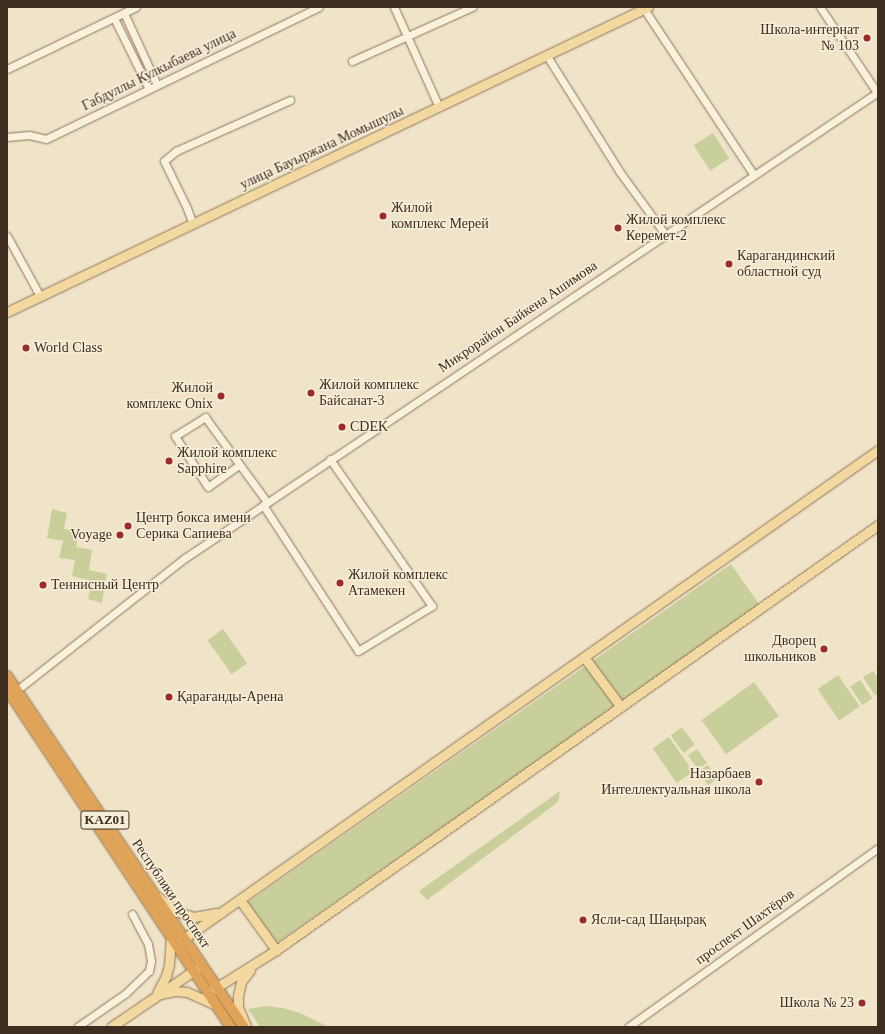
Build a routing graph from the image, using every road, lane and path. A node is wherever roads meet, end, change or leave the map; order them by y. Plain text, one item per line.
1 (136, 7) edge
2 (319, 7) edge
3 (394, 7) edge
4 (472, 7) edge
5 (820, 7) edge
6 (646, 8) edge
7 (124, 13) junction
8 (114, 18) junction
9 (407, 37) junction
10 (547, 56) junction
11 (352, 62) dead end
12 (7, 69) edge
13 (157, 85) junction
14 (149, 89) junction
15 (878, 93) edge
16 (290, 100) dead end
17 (439, 107) junction
18 (7, 137) edge
19 (754, 175) junction
20 (193, 224) junction
21 (665, 234) junction
22 (7, 236) edge
23 (40, 296) junction
24 (7, 312) edge
25 (878, 450) edge
26 (330, 459) junction
27 (239, 465) junction
28 (265, 504) junction
29 (878, 525) edge
30 (584, 657) junction
31 (7, 676) edge
32 (10, 693) edge
33 (621, 707) junction
34 (878, 848) edge
35 (154, 893) junction
36 (240, 900) junction
37 (222, 912) junction
38 (132, 914) dead end
39 (177, 940) junction
40 (273, 952) junction
41 (197, 967) junction
42 (218, 987) junction
43 (208, 993) junction
44 (157, 994) junction
45 (216, 1005) junction
46 (77, 1027) edge
47 (111, 1027) edge
48 (231, 1027) edge
49 (246, 1027) edge
50 (628, 1027) edge

1 - 7 street
2 - 13 street, Габдуллы Кулкыбаева улица
3 - 9 street
4 - 9 street
5 - 15 street
6 - 10 main road, улица Бауыржана Момышулы
6 - 19 street
7 - 8 street
7 - 13 street
8 - 12 street
8 - 14 street
9 - 11 street
9 - 17 street
10 - 17 main road, улица Бауыржана Момышулы
10 - 21 street
13 - 14 street, Габдуллы Кулкыбаева улица
14 - 18 street, Габдуллы Кулкыбаева улица
15 - 19 street, Микрорайон Байкена Ашимова
16 - 20 street
17 - 20 main road, улица Бауыржана Момышулы
19 - 21 street, Микрорайон Байкена Ашимова
20 - 23 main road, улица Бауыржана Момышулы
21 - 26 street, Микрорайон Байкена Ашимова
22 - 23 street
23 - 24 main road, улица Бауыржана Момышулы
25 - 30 main road
26 - 28 street, Микрорайон Байкена Ашимова
26 - 28 street
27 - 27 street
27 - 28 street
28 - 32 street, Микрорайон Байкена Ашимова
29 - 33 main road
30 - 33 main road
30 - 36 main road
31 - 32 highway, Республики проспект / KАZ01
32 - 35 highway, Республики проспект / KАZ01
32 - 39 highway, Республики проспект / KАZ01
33 - 40 main road
34 - 50 street, проспект Шахтёров
35 - 37 main road
35 - 39 highway, Республики проспект / KАZ01
36 - 37 main road
36 - 40 main road
37 - 39 main road
38 - 46 street
39 - 41 highway, Республики проспект / KАZ01
39 - 44 main road
40 - 42 main road
40 - 49 main road
41 - 42 highway, Республики проспект / KАZ01
41 - 43 highway, Республики проспект / KАZ01
41 - 44 main road
42 - 43 main road
42 - 49 highway, Республики проспект / KАZ01
43 - 45 highway, Республики проспект / KАZ01
44 - 45 main road
44 - 47 main road
45 - 48 highway, Республики проспект / KАZ01

